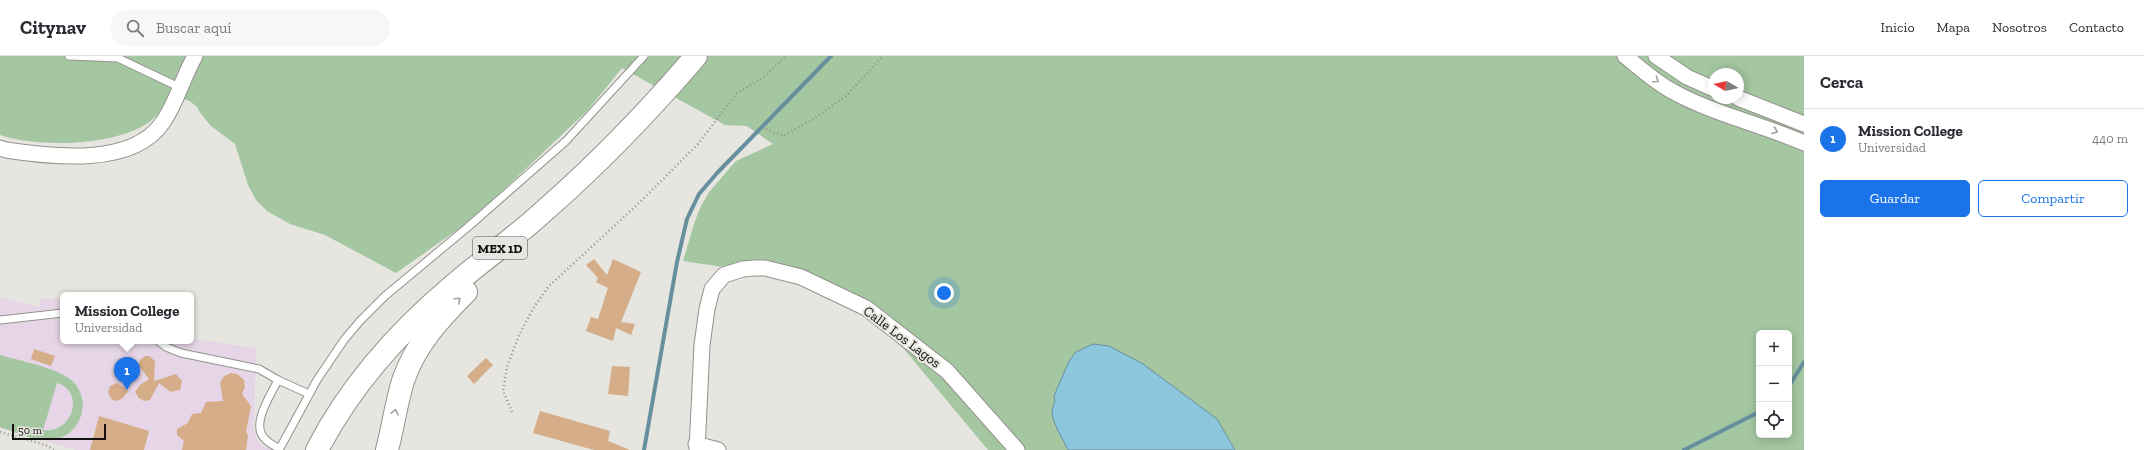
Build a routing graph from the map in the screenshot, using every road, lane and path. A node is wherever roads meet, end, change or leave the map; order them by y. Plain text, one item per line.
1 (69, 56) edge
2 (195, 56) edge
3 (644, 56) edge
4 (683, 56) edge
5 (696, 56) edge
6 (786, 56) edge
7 (883, 56) edge
8 (1626, 56) edge
9 (1656, 56) edge
10 (1708, 86) edge
11 (180, 88) junction
12 (1744, 100) edge
13 (1804, 124) edge
14 (766, 129) dead end
15 (1804, 143) edge
16 (0, 148) edge
17 (497, 251) junction
18 (60, 313) edge
19 (0, 320) edge
20 (164, 344) edge
21 (278, 380) junction
22 (309, 394) junction
23 (512, 412) dead end
24 (0, 432) edge
25 (696, 447) edge
26 (279, 449) edge
27 (54, 450) edge
28 (310, 450) edge
29 (317, 450) edge
30 (388, 450) edge
31 (718, 450) edge
32 (1017, 450) edge

1 - 11 lane
2 - 11 street
3 - 22 lane
4 - 28 highway, MEX 1D
5 - 17 highway, MEX 1D
6 - 23 path
7 - 14 path
8 -> 15 street
9 - 10 street
11 - 16 street
12 - 13 street
17 - 29 highway, MEX 1D
30 -> 17 highway
18 - 19 lane
20 - 21 lane
21 - 22 lane
21 - 26 lane
22 - 26 lane
24 - 27 path
25 - 31 street
25 - 32 street, Calle Los Lagos

